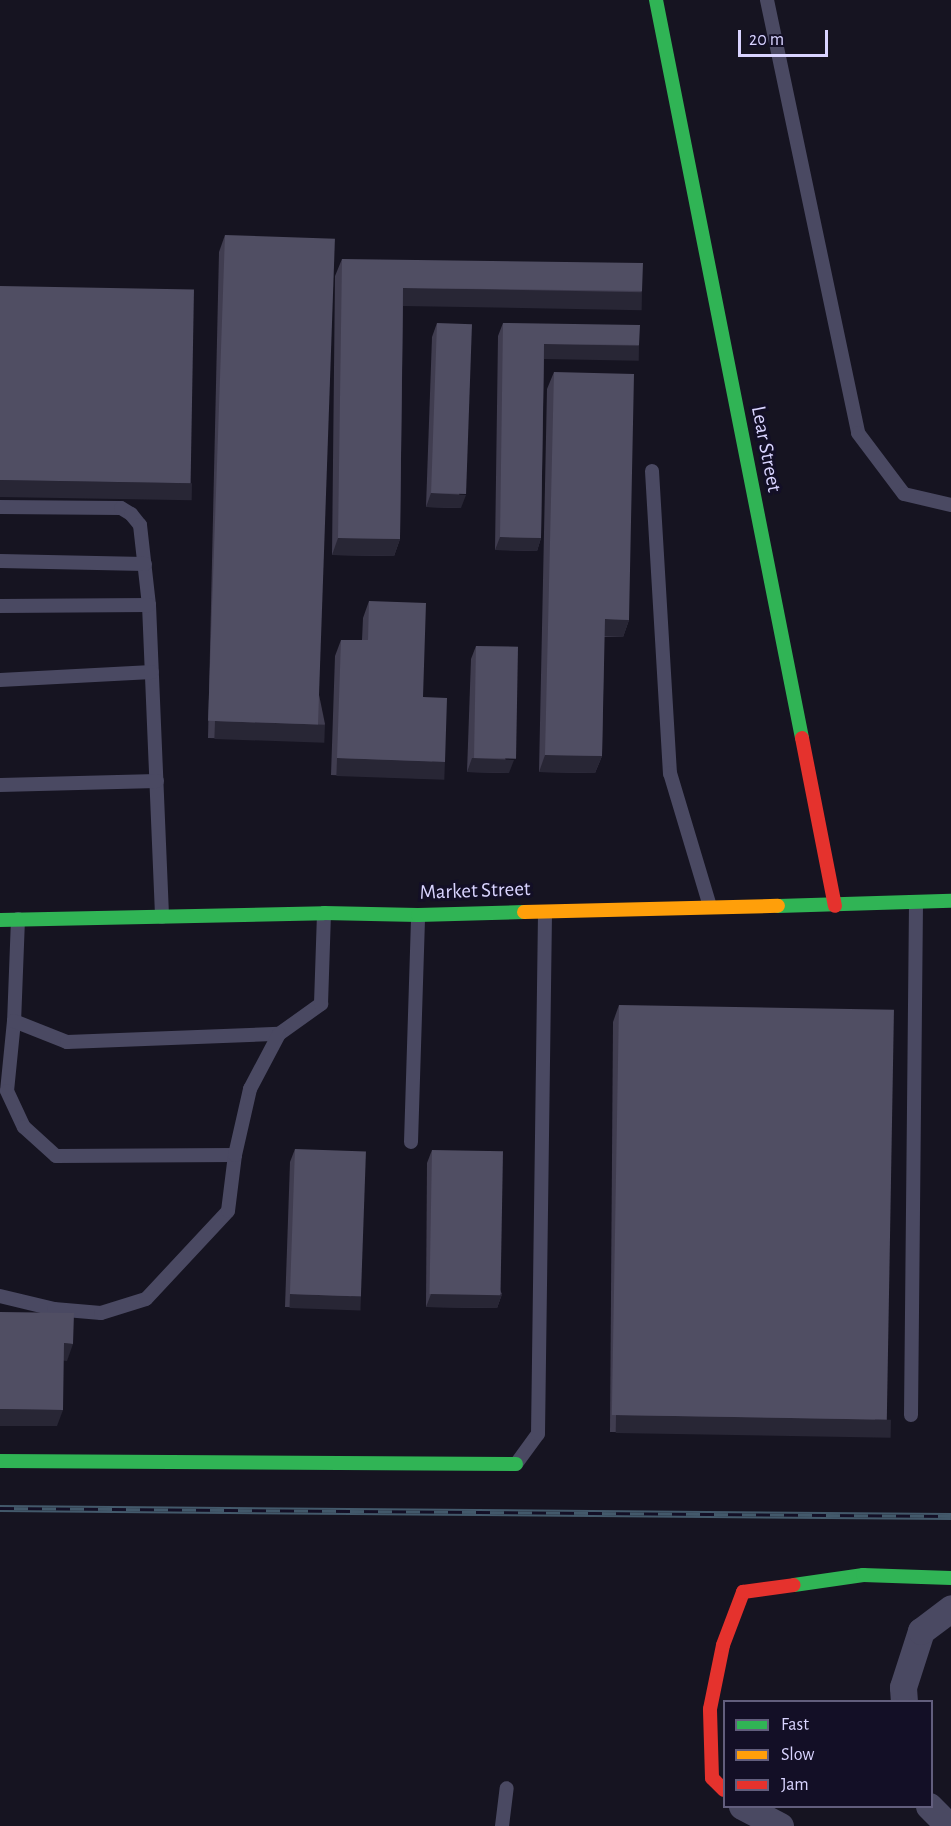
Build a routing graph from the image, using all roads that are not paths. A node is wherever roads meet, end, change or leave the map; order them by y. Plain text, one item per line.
1 (656, 0) edge
2 (767, 0) edge
3 (652, 471) dead end
4 (951, 505) edge
5 (0, 507) edge
6 (0, 561) edge
7 (145, 564) junction
8 (149, 605) junction
9 (0, 606) edge
10 (152, 672) junction
11 (0, 680) edge
12 (156, 781) junction
13 (0, 785) edge
14 (951, 901) edge
15 (916, 902) junction
16 (835, 906) junction
17 (711, 908) junction
18 (545, 910) junction
19 (324, 913) junction
20 (418, 915) junction
21 (162, 916) junction
22 (0, 920) edge
23 (18, 920) junction
24 (14, 1022) junction
25 (279, 1034) junction
26 (411, 1142) dead end
27 (235, 1155) junction
28 (0, 1296) edge
29 (911, 1415) dead end
30 (0, 1461) edge
31 (516, 1464) joint
32 (951, 1578) edge
33 (951, 1608) edge
34 (904, 1700) edge
35 (507, 1788) dead end
36 (723, 1789) edge
37 (746, 1808) edge
38 (931, 1808) edge
39 (502, 1826) edge
40 (780, 1826) edge
41 (949, 1826) edge

1 - 16 street, Lear Street
2 - 4 lane
3 - 17 lane
5 - 7 lane
6 - 7 lane
7 - 8 lane
8 - 9 lane
8 - 10 lane
10 - 11 lane
10 - 12 lane
12 - 13 lane
12 - 21 lane
14 - 15 street, Market Street
15 - 16 street, Market Street
15 - 29 lane
16 - 17 street, Market Street
17 - 18 street, Market Street
18 - 20 street, Market Street
18 - 31 lane
19 - 20 street, Market Street
19 - 21 street, Market Street
19 - 25 lane
20 - 26 lane
21 - 23 street, Market Street
22 - 23 street, Market Street
23 - 24 lane
24 - 25 lane
24 - 27 lane
25 - 27 lane
27 - 28 lane
30 - 31 street
32 - 36 street
33 - 34 street
35 - 39 lane
37 - 40 street
38 - 41 street

